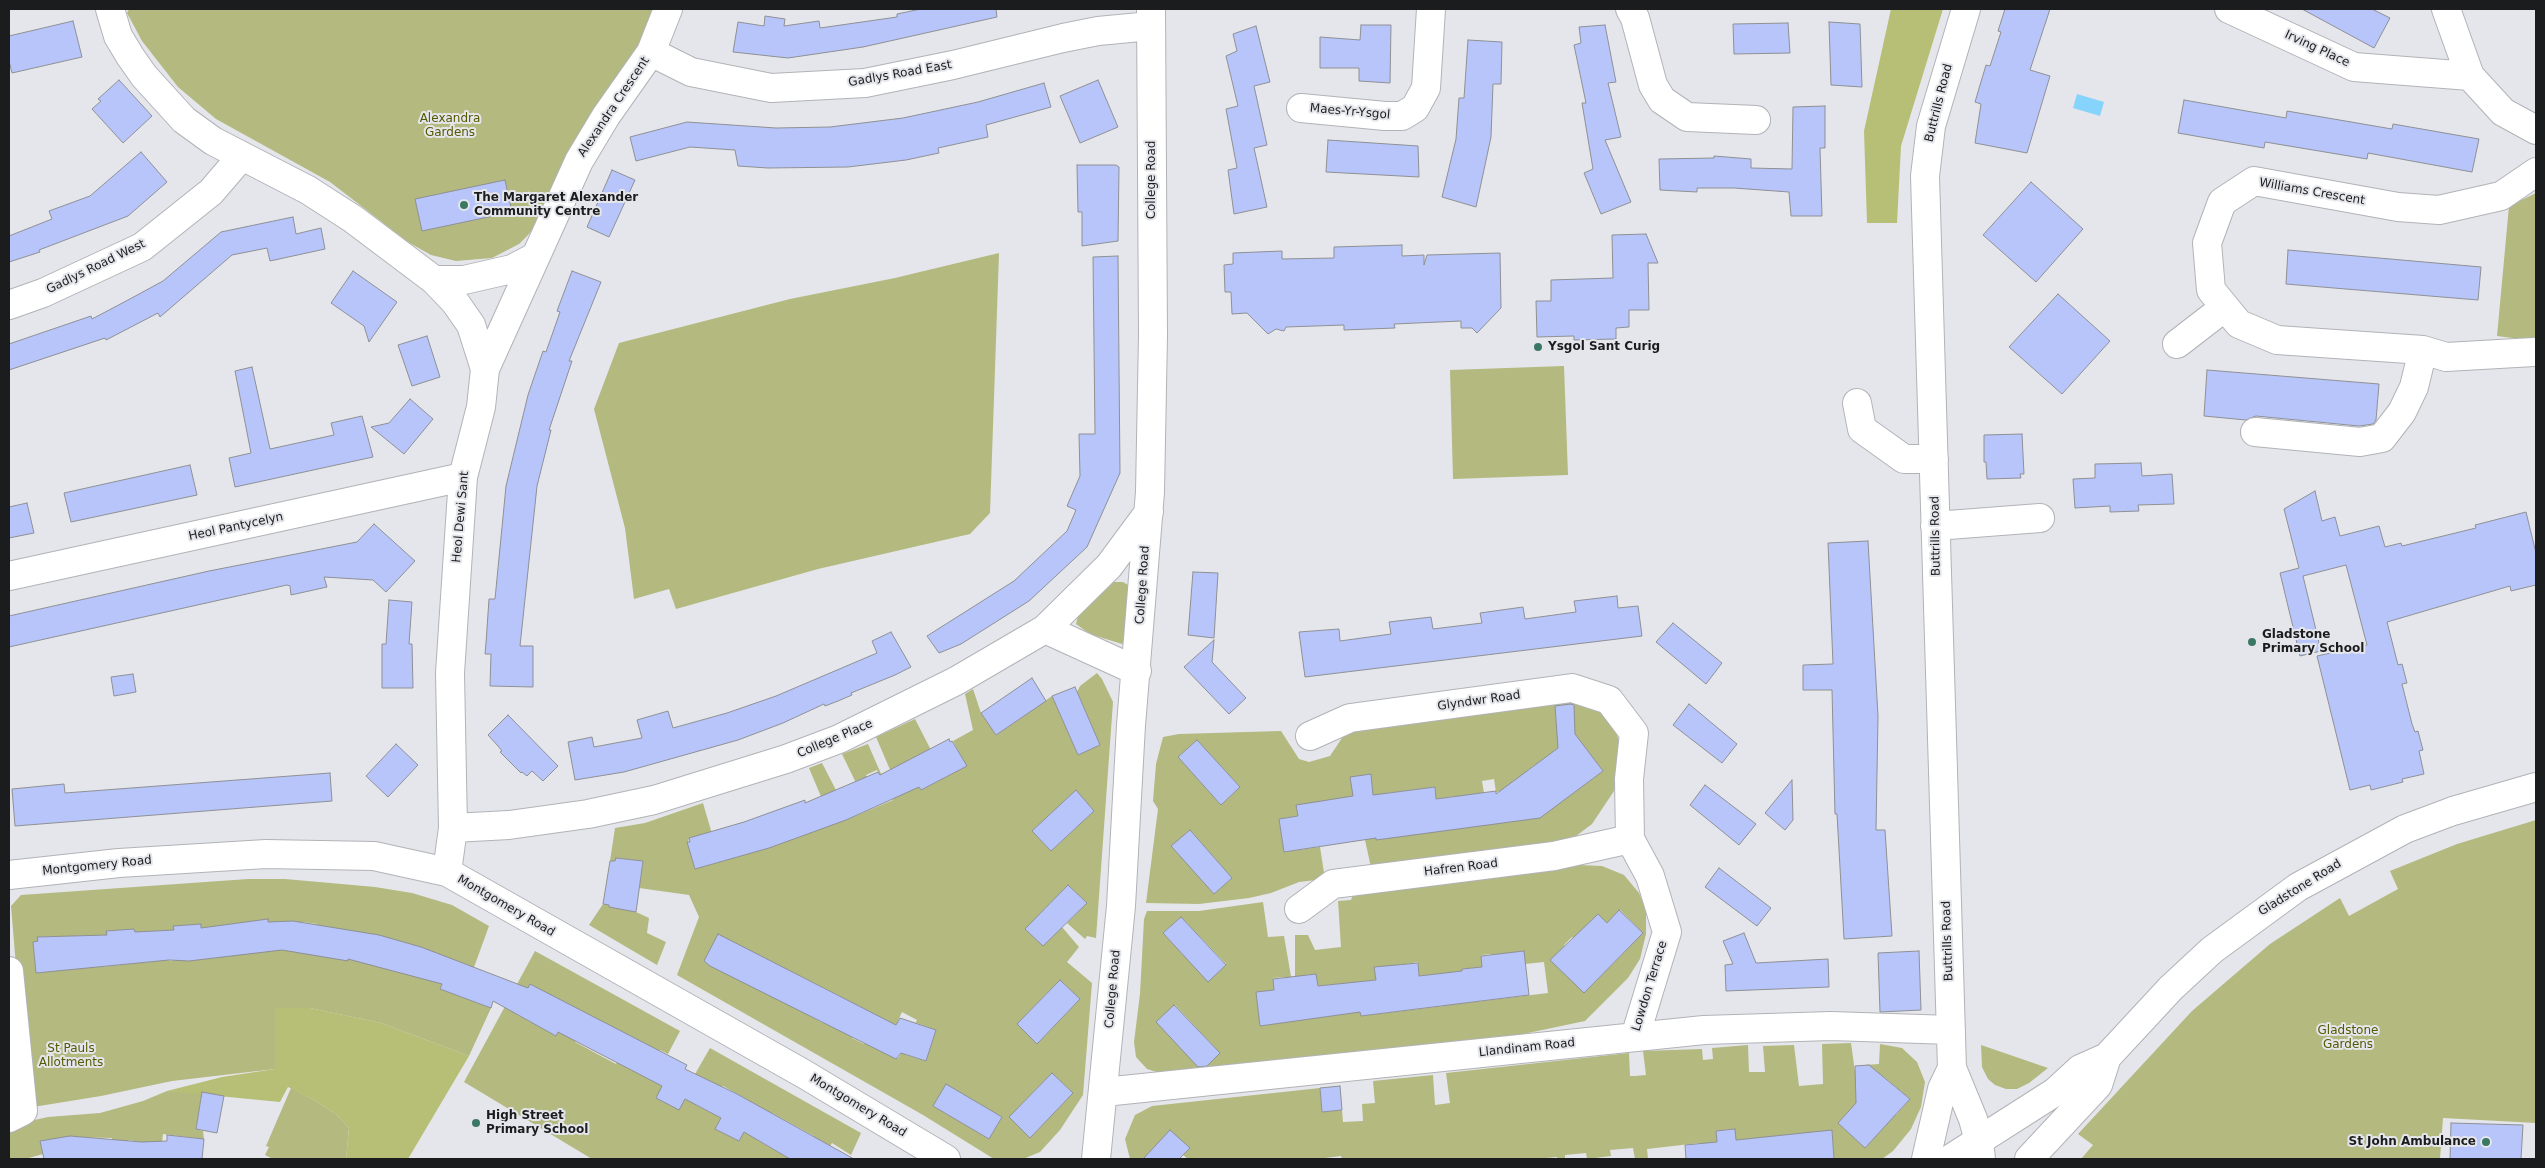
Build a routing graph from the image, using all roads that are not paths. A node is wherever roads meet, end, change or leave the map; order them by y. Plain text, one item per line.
1 (110, 9) edge
2 (668, 9) edge
3 (1431, 9) edge
4 (1630, 9) edge
5 (1966, 9) edge
6 (2229, 9) edge
7 (2446, 9) edge
8 (1151, 17) edge
9 (651, 52) junction
10 (2470, 76) junction
11 (1301, 108) dead end
12 (1756, 120) dead end
13 (2536, 130) edge
14 (241, 156) junction
15 (2536, 172) edge
16 (535, 257) junction
17 (434, 280) junction
18 (9, 305) edge
19 (2224, 307) junction
20 (2177, 344) dead end
21 (2534, 352) dead end
22 (2434, 353) junction
23 (485, 369) junction
24 (1857, 403) dead end
25 (2255, 432) dead end
26 (1934, 459) junction
27 (463, 477) junction
28 (1148, 512) junction
29 (2040, 518) dead end
30 (1935, 526) junction
31 (9, 576) edge
32 (1045, 629) junction
33 (1137, 671) junction
34 (1634, 733) joint
35 (1310, 736) dead end
36 (2536, 787) edge
37 (454, 828) junction
38 (1630, 839) junction
39 (447, 872) junction
40 (9, 875) edge
41 (1300, 909) dead end
42 (9, 971) edge
43 (1951, 1030) junction
44 (1635, 1037) junction
45 (2106, 1057) junction
46 (1952, 1068) junction
47 (1104, 1092) junction
48 (9, 1118) edge
49 (1980, 1150) edge
50 (946, 1159) edge
51 (1096, 1159) edge
52 (1926, 1159) edge
53 (1941, 1159) edge
54 (1945, 1159) edge
55 (1950, 1159) edge
56 (2029, 1159) edge

1 - 14 street
2 - 9 street, Alexandra Crescent
3 - 11 street, Maes-Yr-Ysgol
4 - 12 street
5 - 26 street, Buttrills Road
6 - 10 street, Irving Place
7 - 10 street
8 - 9 street, Gadlys Road East
8 - 28 street, College Road
9 - 16 street, Alexandra Crescent
10 - 13 street
14 - 17 street, Heol Dewi Sant
14 - 18 street, Gadlys Road West
15 - 19 street, Williams Crescent
16 - 17 street
16 - 23 street, Alexandra Crescent
17 - 23 street, Heol Dewi Sant
19 - 20 street
19 - 22 street, Williams Crescent
21 - 22 street, Williams Crescent
22 - 25 street
23 - 27 street, Heol Dewi Sant
24 - 26 street
26 - 30 street, Buttrills Road
27 - 31 street, Heol Pantycelyn
27 - 37 street, Heol Dewi Sant
28 - 32 street, College Place
28 - 33 street, College Road
29 - 30 street
30 - 43 street, Buttrills Road
32 - 33 street
32 - 37 street, College Place
33 - 47 street, College Road
34 - 35 street, Glyndwr Road
34 - 38 street, Lowdon Terrace
36 - 45 street, Gladstone Road
37 - 39 street, Heol Dewi Sant
38 - 41 street, Hafren Road
38 - 44 street, Lowdon Terrace
39 - 40 street, Montgomery Road
39 - 50 street, Montgomery Road
42 - 48 street
43 - 44 street, Llandinam Road
43 - 46 street, Buttrills Road
44 - 47 street, Llandinam Road
45 - 49 street, Gladstone Road
45 - 56 street, Gladstone Road
46 - 49 street, Buttrills Road
46 - 52 street, Buttrills Road
47 - 51 street, College Road
49 - 55 street, Gladstone Road
53 - 54 street

